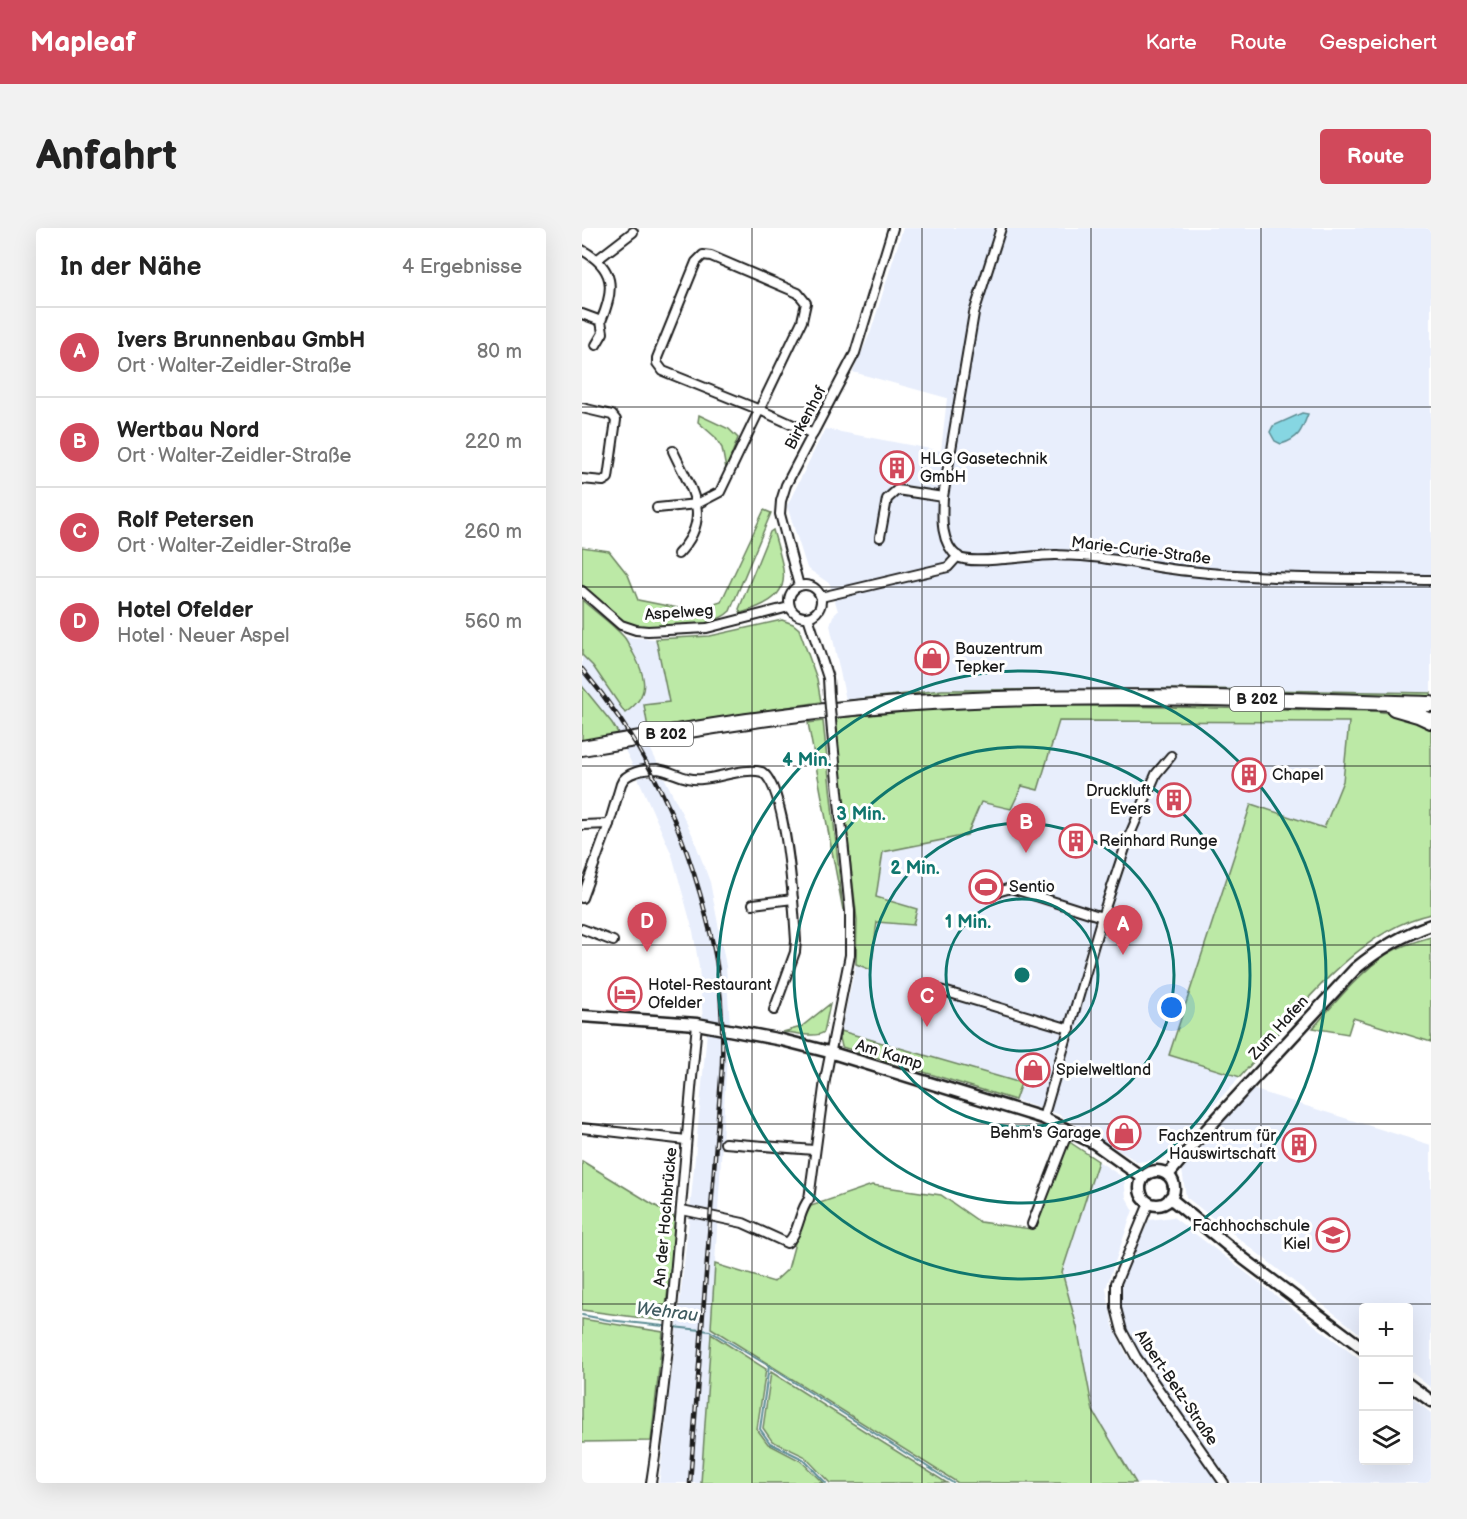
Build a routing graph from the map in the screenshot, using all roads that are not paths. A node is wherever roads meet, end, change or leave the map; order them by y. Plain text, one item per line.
1 (894, 228) edge
2 (1001, 228) edge
3 (633, 232) dead end
4 (582, 250) edge
5 (598, 259) junction
6 (582, 314) edge
7 (602, 321) junction
8 (596, 345) dead end
9 (582, 408) edge
10 (760, 410) junction
11 (813, 434) junction
12 (673, 451) dead end
13 (582, 479) edge
14 (943, 497) junction
15 (698, 504) junction
16 (657, 508) dead end
17 (880, 537) dead end
18 (678, 554) dead end
19 (958, 556) junction
20 (1431, 580) edge
21 (800, 586) junction
22 (582, 591) edge
23 (821, 597) junction
24 (789, 607) junction
25 (808, 618) junction
26 (1344, 701) junction
27 (1431, 704) edge
28 (1431, 721) edge
29 (582, 748) edge
30 (1171, 756) dead end
31 (609, 824) junction
32 (582, 825) edge
33 (997, 892) dead end
34 (582, 898) edge
35 (793, 899) junction
36 (753, 904) dead end
37 (1102, 917) junction
38 (1431, 925) edge
39 (582, 929) edge
40 (613, 941) dead end
41 (930, 987) dead end
42 (774, 1010) dead end
43 (582, 1017) edge
44 (697, 1024) junction
45 (1070, 1029) junction
46 (830, 1052) junction
47 (1042, 1118) junction
48 (582, 1128) edge
49 (1069, 1129) junction
50 (686, 1140) junction
51 (725, 1143) dead end
52 (814, 1150) junction
53 (1168, 1175) junction
54 (1143, 1178) junction
55 (1170, 1198) junction
56 (1149, 1203) junction
57 (682, 1210) junction
58 (1032, 1224) dead end
59 (1359, 1345) edge
60 (1413, 1388) edge
61 (1431, 1401) edge
62 (651, 1483) edge
63 (1224, 1483) edge

1 - 11 street, Birkenhof
2 - 14 street
3 - 5 street
4 - 5 street
5 - 7 street
6 - 7 street
7 - 8 street
9 - 13 street
10 - 10 street
10 - 11 street
10 - 15 street
11 - 21 street, Birkenhof
12 - 15 street
14 - 17 street
14 - 19 street
15 - 16 street
15 - 18 street
19 - 20 street, Marie-Curie-Straße
19 - 23 street
21 - 23 street
21 - 24 street
22 - 24 street, Aspelweg
23 - 25 street
24 - 25 street
25 - 46 street, bridge
26 - 27 highway, B 202
26 - 28 highway
26 - 29 highway, B 202
30 - 37 street
31 - 32 street
31 - 34 street
31 - 35 street
33 - 37 street
35 - 36 street
35 - 42 street
37 - 45 street
38 - 53 main road, Zum Hafen
39 - 40 street
41 - 45 street
43 - 44 main road, Am Kamp
44 - 46 main road, Am Kamp
44 - 50 street, An der Hochbrücke
45 - 47 street
46 - 47 main road, Am Kamp
46 - 52 street
47 - 49 main road, Am Kamp
48 - 50 street
49 - 54 main road, Am Kamp
49 - 58 street
50 - 57 street, An der Hochbrücke
51 - 52 street
52 - 57 street
53 - 54 main road
53 - 55 main road
54 - 56 main road
55 - 56 main road
55 - 59 main road
56 - 63 street, Albert-Betz-Straße
57 - 62 street, An der Hochbrücke
60 - 61 main road

